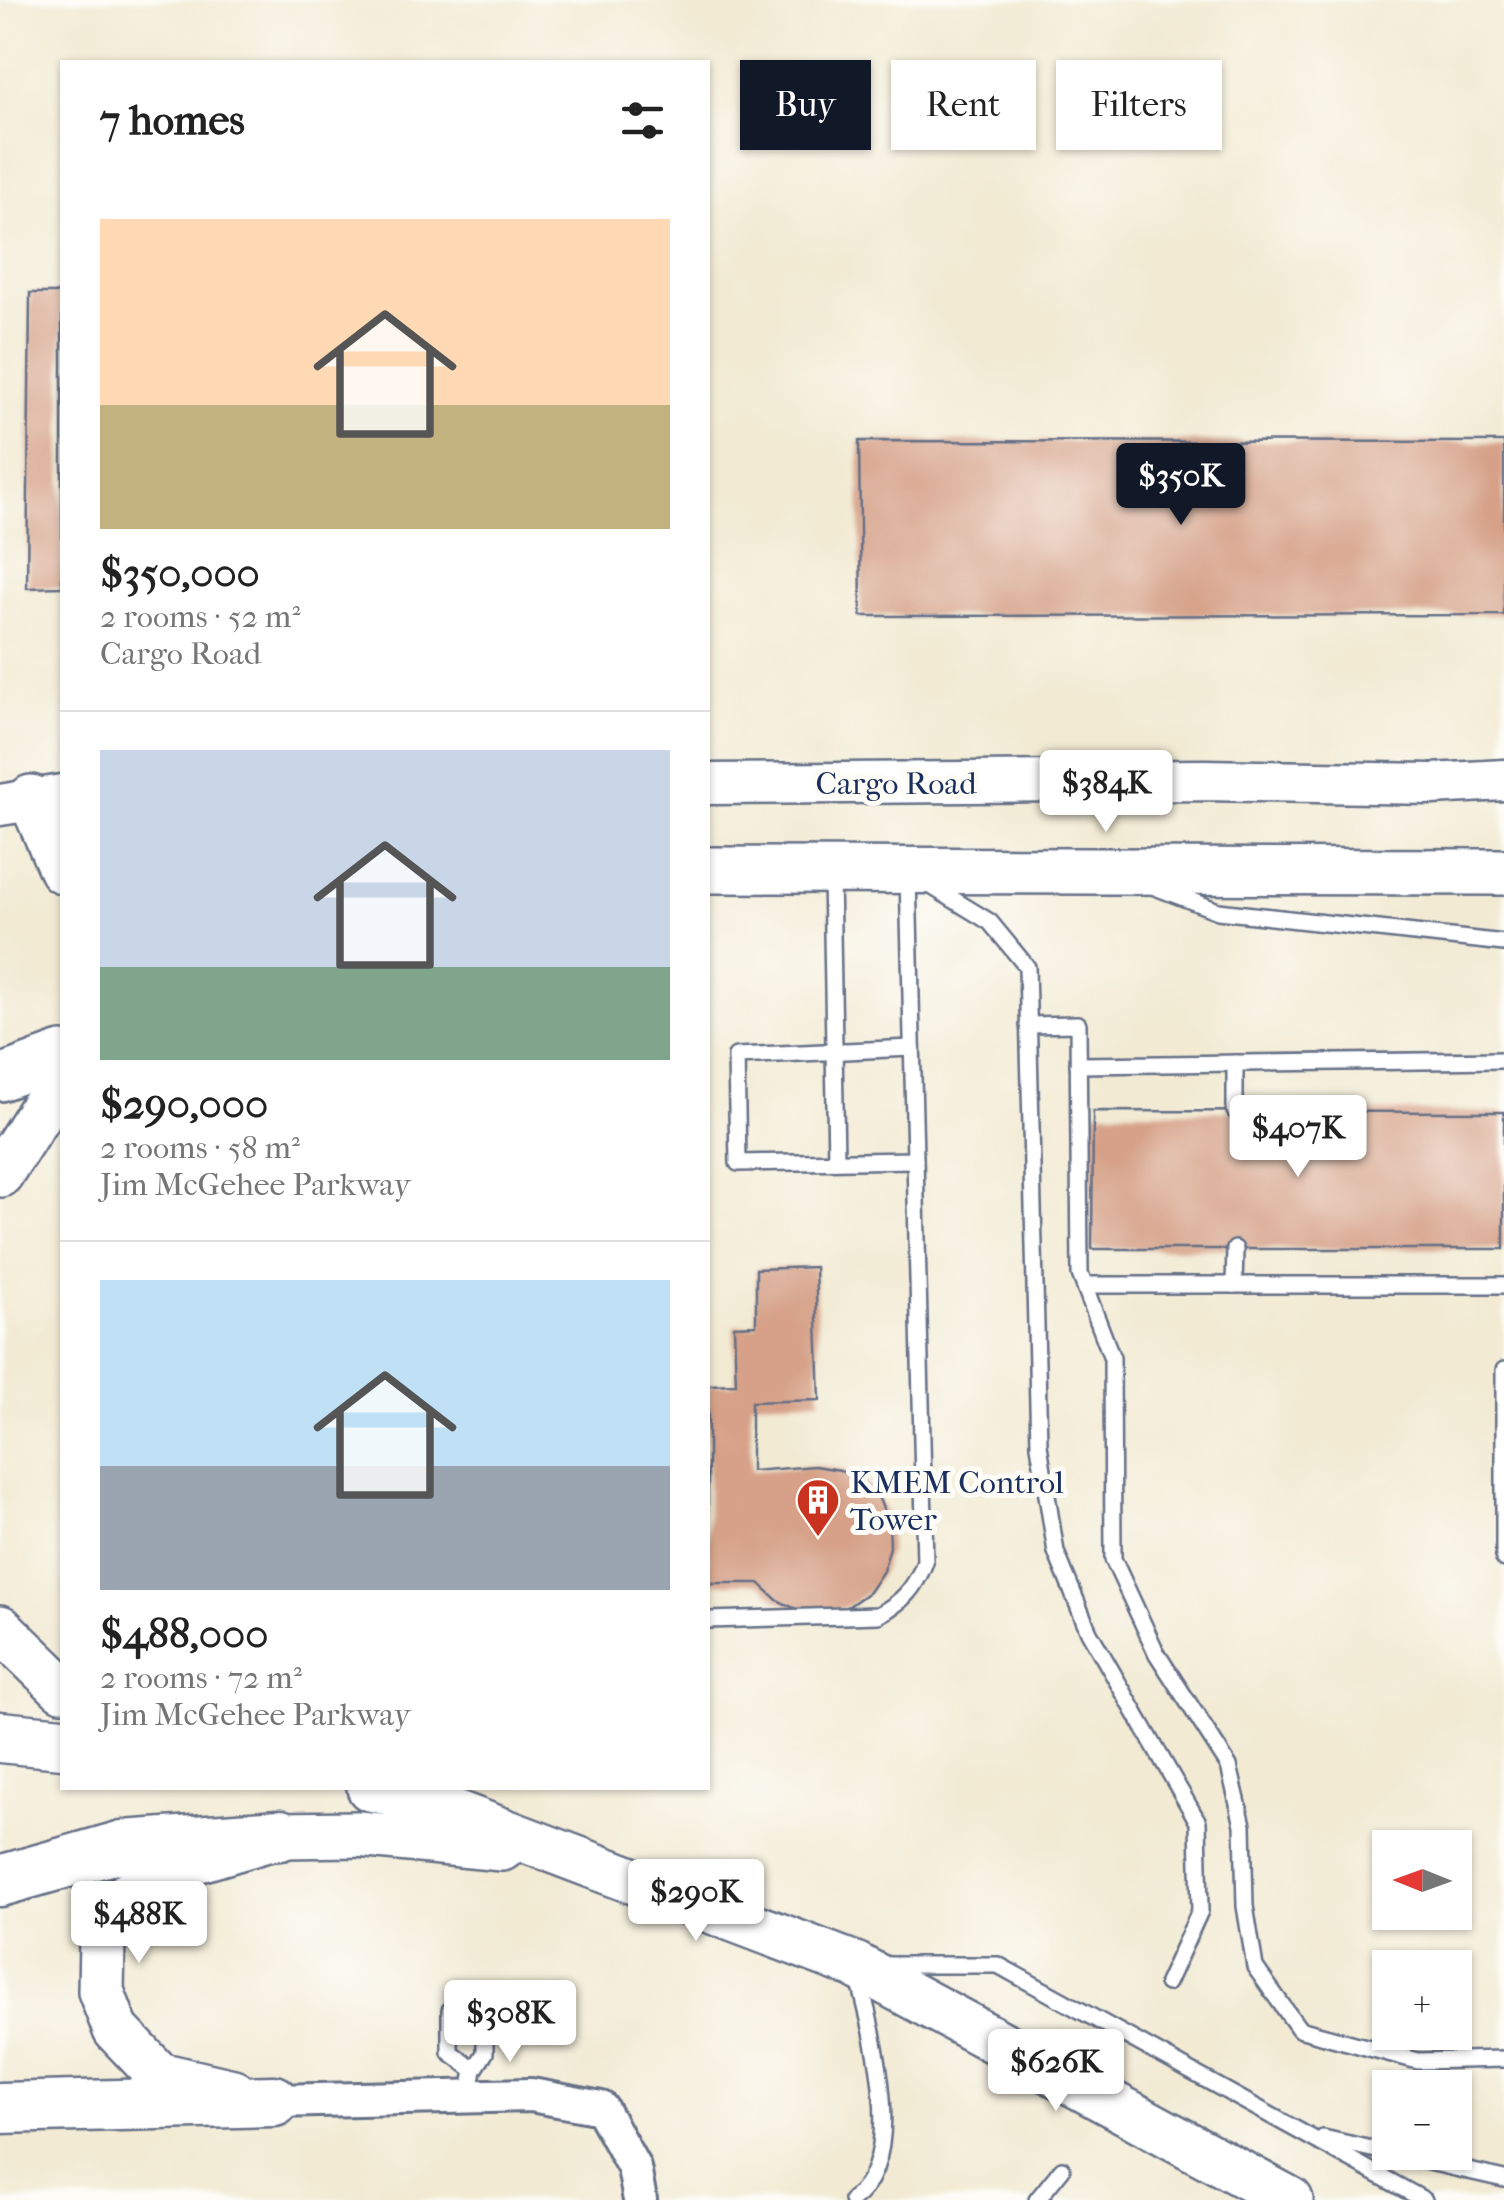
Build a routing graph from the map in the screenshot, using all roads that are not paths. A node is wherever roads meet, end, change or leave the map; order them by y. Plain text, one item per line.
1 (1504, 780) edge
2 (710, 784) edge
3 (31, 799) edge
4 (60, 865) edge
5 (710, 870) edge
6 (831, 870) junction
7 (908, 871) junction
8 (1118, 872) junction
9 (1504, 872) edge
10 (1504, 946) edge
11 (1028, 1025) junction
12 (912, 1048) junction
13 (834, 1052) junction
14 (60, 1056) edge
15 (1504, 1060) edge
16 (1235, 1063) junction
17 (1078, 1065) junction
18 (0, 1078) edge
19 (60, 1080) edge
20 (1235, 1111) dead end
21 (915, 1160) junction
22 (836, 1161) junction
23 (0, 1174) edge
24 (1235, 1249) dead end
25 (1084, 1285) junction
26 (1234, 1285) junction
27 (1504, 1285) edge
28 (1504, 1370) edge
29 (1504, 1559) edge
30 (710, 1620) edge
31 (0, 1628) edge
32 (60, 1686) edge
33 (0, 1737) edge
34 (60, 1743) edge
35 (381, 1790) edge
36 (280, 1834) junction
37 (563, 1853) junction
38 (0, 1882) edge
39 (855, 1964) junction
40 (1167, 1983) dead end
41 (485, 1996) dead end
42 (450, 2010) dead end
43 (1504, 2058) edge
44 (472, 2084) junction
45 (274, 2101) junction
46 (0, 2108) edge
47 (1290, 2128) junction
48 (1062, 2169) dead end
49 (1504, 2179) edge
50 (640, 2200) edge
51 (852, 2200) edge
52 (1038, 2200) edge
53 (1290, 2200) edge
54 (1424, 2200) edge

1 - 2 street, Cargo Road
3 - 4 main road
5 - 6 main road
6 - 7 main road
6 - 13 lane
7 - 8 main road
7 - 11 lane
7 - 12 lane
8 - 9 main road
8 - 10 lane
11 - 17 lane
11 - 40 lane
12 - 13 lane
12 - 21 lane
13 - 22 lane
13 - 22 lane
14 - 18 main road
15 - 16 lane
16 - 17 lane
16 - 20 lane
17 - 25 lane
19 - 23 main road
21 - 22 lane
21 - 30 lane
24 - 26 lane
25 - 26 lane
25 - 43 lane
26 - 27 lane
28 - 29 lane
31 - 32 main road
33 - 34 main road
35 - 37 main road
36 - 37 main road
36 - 38 main road
36 - 45 main road
37 - 39 main road
39 - 47 lane
39 - 51 lane
39 - 53 main road
41 - 44 lane
42 - 44 lane
44 - 45 street
44 - 50 street
45 - 46 main road
47 - 49 lane
47 - 54 lane
48 - 52 lane

